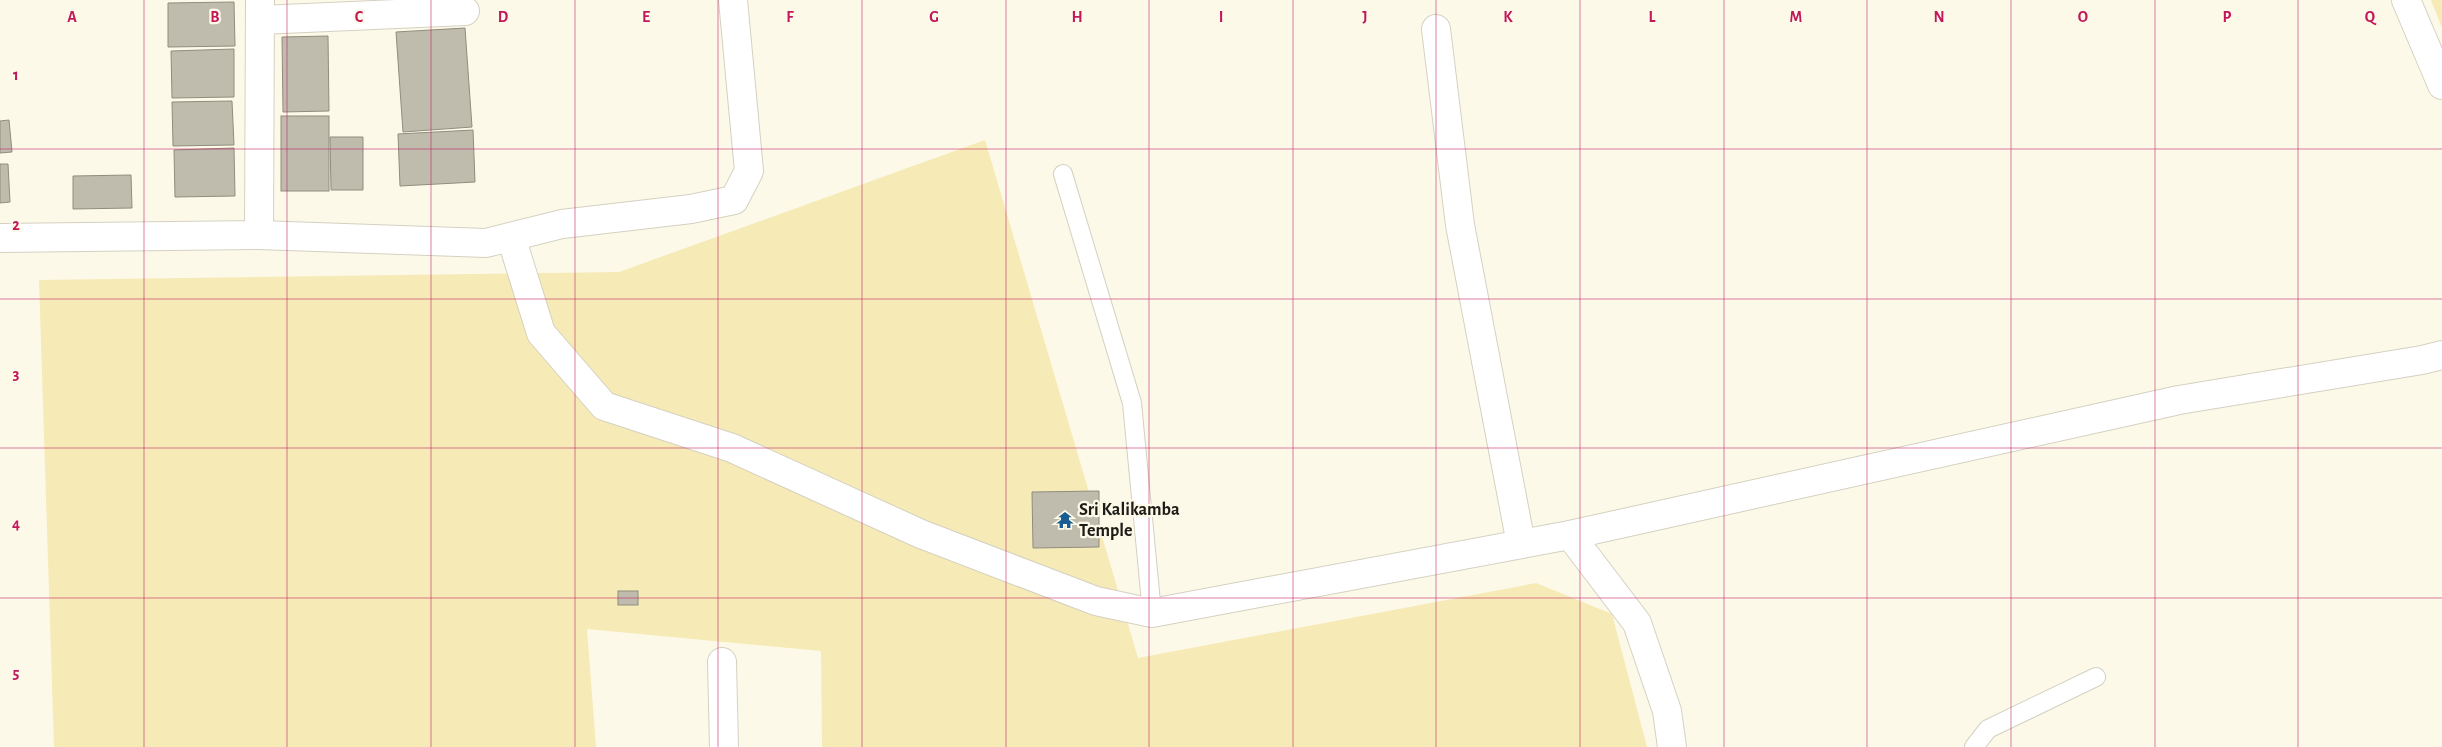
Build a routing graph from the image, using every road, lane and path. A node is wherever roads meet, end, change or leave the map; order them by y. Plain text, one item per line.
1 (734, 0) edge
2 (2406, 0) edge
3 (260, 10) edge
4 (465, 11) dead end
5 (1436, 29) dead end
6 (2442, 85) edge
7 (1063, 174) dead end
8 (259, 235) junction
9 (511, 236) junction
10 (0, 238) edge
11 (2442, 355) edge
12 (1570, 535) junction
13 (1521, 544) junction
14 (1152, 613) junction
15 (722, 662) dead end
16 (2096, 677) dead end
17 (724, 747) edge
18 (1672, 747) edge
19 (1974, 747) edge

1 - 9 street
2 - 6 street
3 - 4 street
3 - 8 street
5 - 13 street
7 - 14 lane
8 - 9 street
8 - 10 street
9 - 14 street
11 - 12 street
12 - 13 street
12 - 18 street
13 - 14 street
15 - 17 street
16 - 19 lane

